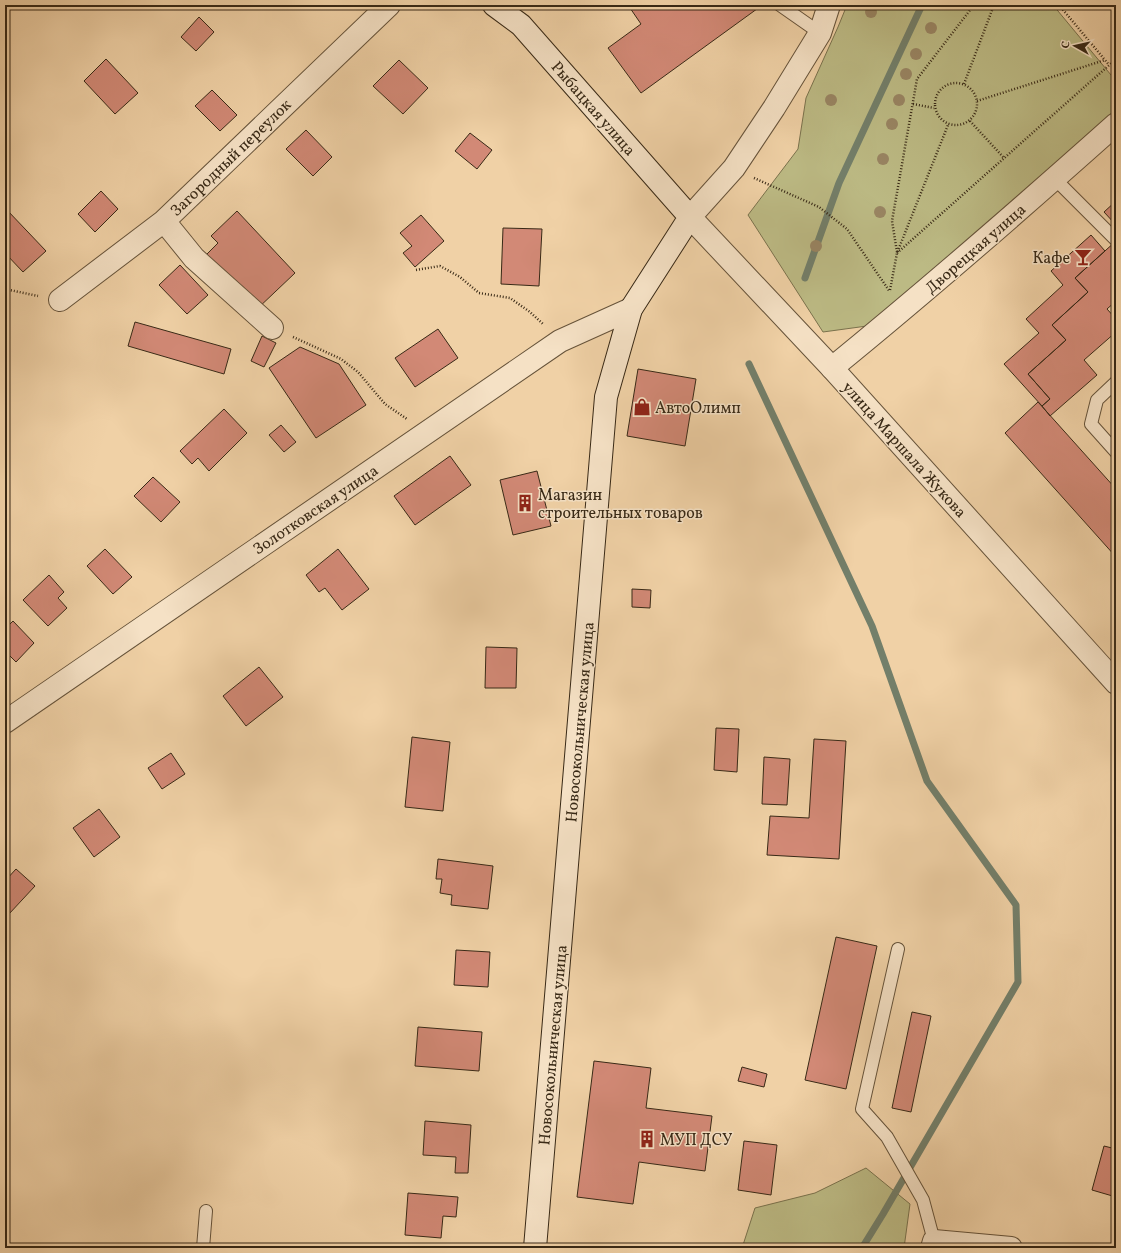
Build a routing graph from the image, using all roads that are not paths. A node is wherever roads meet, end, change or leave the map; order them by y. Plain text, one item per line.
1 (390, 5) edge
2 (494, 5) edge
3 (780, 5) edge
4 (829, 5) edge
5 (820, 32) junction
6 (1116, 124) edge
7 (1055, 179) junction
8 (690, 217) junction
9 (164, 221) junction
10 (1116, 240) edge
11 (60, 300) road end
12 (631, 309) junction
13 (272, 328) road end
14 (832, 368) junction
15 (1116, 382) edge
16 (1116, 452) edge
17 (1116, 683) edge
18 (5, 722) edge
19 (898, 950) dead end
20 (206, 1211) dead end
21 (933, 1245) edge
22 (203, 1248) edge
23 (535, 1248) edge
24 (1012, 1248) edge

1 - 9 street, Загородный переулок
2 - 8 street, Рыбацкая улица
3 - 5 lane
4 - 5 street, Новосокольническая улица
5 - 8 street, Новосокольническая улица
6 - 7 street, Дворецкая улица
7 - 10 lane
7 - 14 street, Дворецкая улица
8 - 12 street, Новосокольническая улица
8 - 14 street, улица Маршала Жукова
9 - 11 street
9 - 13 street, Загородный переулок
12 - 18 street, Золотковская улица
12 - 23 street, Новосокольническая улица
14 - 17 street, улица Маршала Жукова
15 - 16 lane
19 - 21 lane
20 - 22 lane
21 - 24 street

